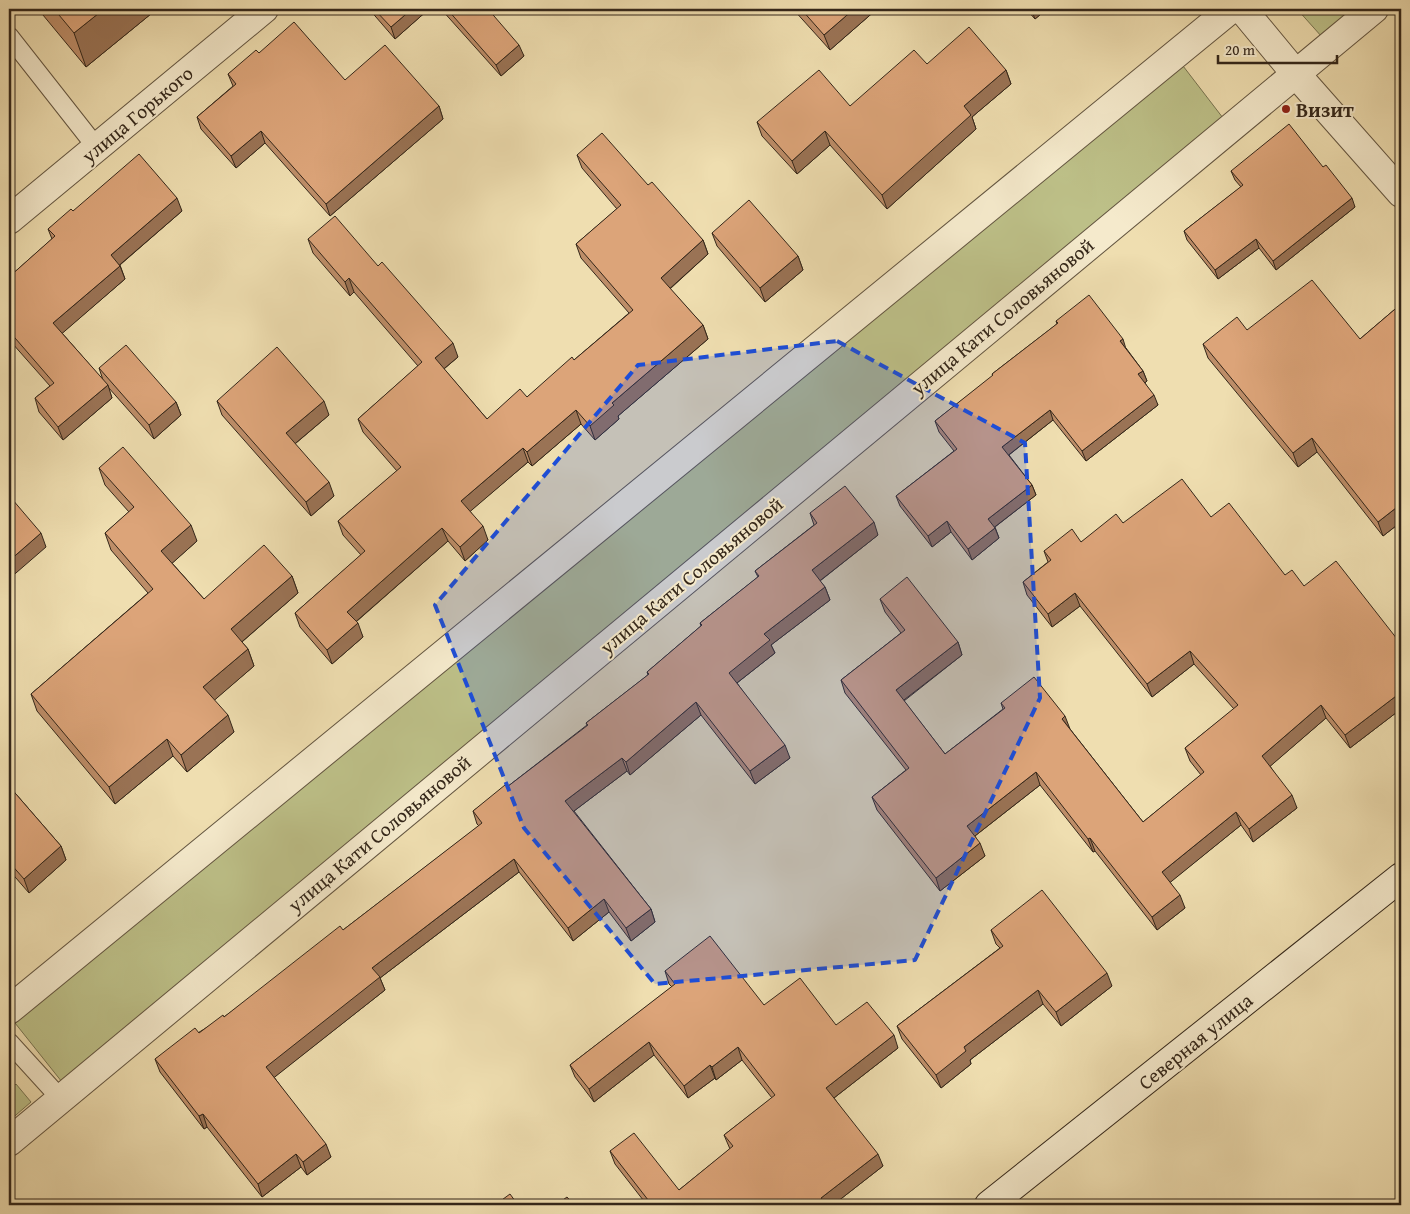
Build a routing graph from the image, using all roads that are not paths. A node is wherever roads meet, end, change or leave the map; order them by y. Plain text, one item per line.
1 (264, 9) edge
2 (1231, 9) edge
3 (1242, 9) edge
4 (1374, 9) edge
5 (9, 36) edge
6 (1295, 73) junction
7 (97, 148) junction
8 (1401, 193) edge
9 (9, 220) edge
10 (1401, 877) edge
11 (9, 1010) edge
12 (9, 1042) edge
13 (60, 1098) junction
14 (9, 1142) edge
15 (989, 1205) edge

1 - 7 street, улица Горького
2 - 11 street
3 - 6 street
4 - 6 street, улица Кати Соловьяновой
5 - 7 lane
6 - 8 street
6 - 13 street, улица Кати Соловьяновой
7 - 9 street, улица Горького
10 - 15 street, Северная улица
12 - 13 lane
13 - 14 street, улица Кати Соловьяновой

